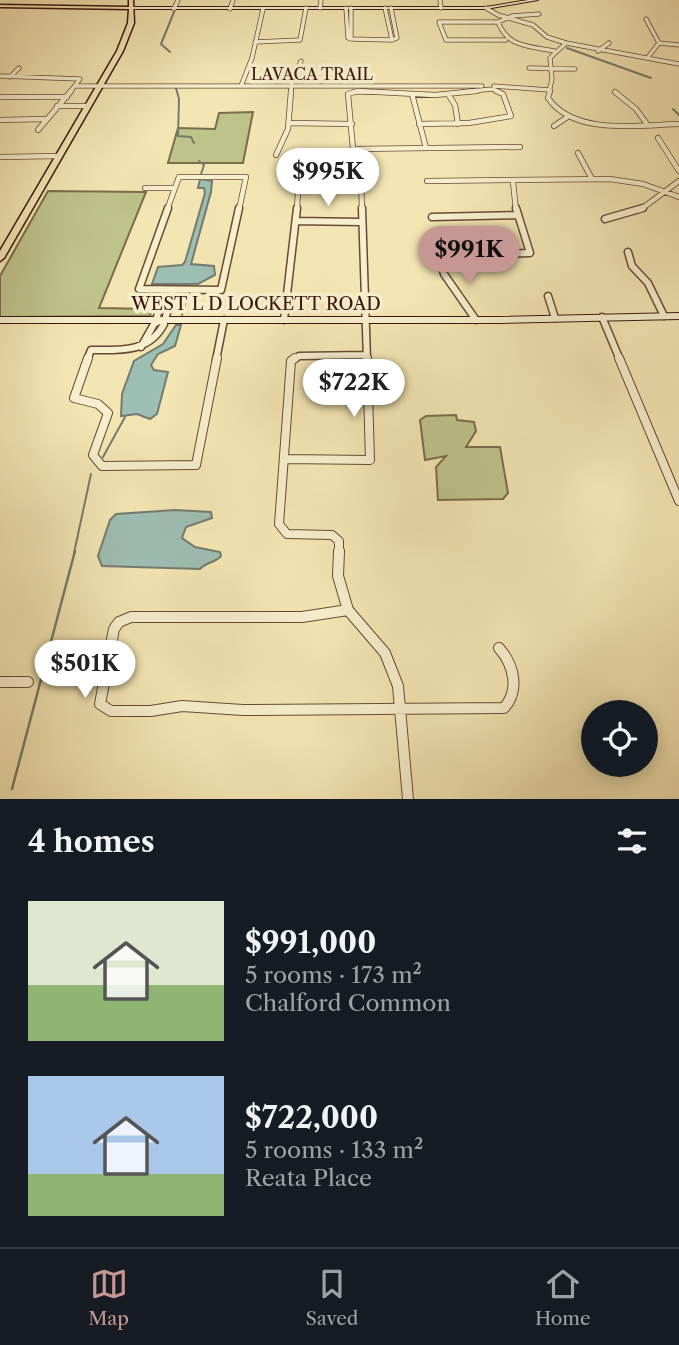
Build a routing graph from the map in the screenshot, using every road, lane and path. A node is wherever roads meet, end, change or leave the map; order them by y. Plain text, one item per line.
1 (131, 0) edge
2 (178, 0) edge
3 (233, 0) edge
4 (320, 0) edge
5 (438, 0) edge
6 (536, 0) edge
7 (0, 7) edge
8 (132, 8) junction
9 (174, 8) junction
10 (320, 8) junction
11 (439, 8) junction
12 (230, 9) junction
13 (262, 9) junction
14 (490, 9) junction
15 (303, 10) junction
16 (349, 10) junction
17 (388, 10) junction
18 (539, 13) dead end
19 (504, 17) junction
20 (646, 19) dead end
21 (498, 22) junction
22 (506, 40) junction
23 (255, 42) junction
24 (610, 43) dead end
25 (659, 43) junction
26 (566, 44) junction
27 (679, 44) edge
28 (554, 51) junction
29 (598, 51) junction
30 (638, 56) junction
31 (648, 57) junction
32 (665, 60) junction
33 (301, 61) dead end
34 (679, 64) edge
35 (19, 68) dead end
36 (529, 68) dead end
37 (550, 68) junction
38 (575, 69) dead end
39 (0, 76) edge
40 (10, 77) junction
41 (75, 86) junction
42 (100, 86) junction
43 (241, 86) junction
44 (290, 86) junction
45 (428, 86) junction
46 (549, 90) junction
47 (615, 92) dead end
48 (412, 94) junction
49 (428, 94) junction
50 (435, 94) junction
51 (448, 94) junction
52 (0, 97) edge
53 (68, 97) junction
54 (57, 106) junction
55 (88, 106) junction
56 (569, 116) junction
57 (46, 119) junction
58 (0, 120) edge
59 (289, 124) junction
60 (352, 124) junction
61 (419, 124) junction
62 (458, 124) junction
63 (647, 124) junction
64 (679, 124) edge
65 (554, 126) dead end
66 (38, 130) dead end
67 (658, 138) dead end
68 (520, 147) dead end
69 (426, 148) junction
70 (578, 153) dead end
71 (276, 155) dead end
72 (58, 157) junction
73 (0, 158) edge
74 (294, 169) dead end
75 (679, 171) edge
76 (361, 179) dead end
77 (592, 179) junction
78 (426, 181) dead end
79 (513, 181) junction
80 (679, 181) edge
81 (145, 188) dead end
82 (175, 188) junction
83 (667, 191) junction
84 (679, 198) edge
85 (517, 215) junction
86 (432, 217) dead end
87 (605, 219) dead end
88 (296, 221) junction
89 (360, 222) junction
90 (4, 242) edge
91 (628, 252) dead end
92 (0, 258) edge
93 (165, 290) junction
94 (173, 290) junction
95 (548, 296) dead end
96 (664, 316) junction
97 (679, 316) edge
98 (602, 317) junction
99 (555, 318) junction
100 (0, 320) edge
101 (160, 320) junction
102 (284, 320) junction
103 (476, 320) junction
104 (365, 321) junction
105 (223, 325) junction
106 (366, 355) junction
107 (285, 459) junction
108 (679, 501) edge
109 (348, 610) junction
110 (499, 648) dead end
111 (0, 682) edge
112 (28, 682) dead end
113 (401, 709) junction
114 (408, 799) edge

1 - 8 main road
2 - 9 street
3 - 12 street
4 - 10 street
5 - 11 street
6 - 14 main road
7 - 8 main road
8 - 9 main road
8 - 42 main road
9 - 12 main road
10 - 15 main road
10 - 16 main road
11 - 14 main road
11 - 17 main road
12 - 13 main road
13 - 15 main road
13 - 23 street
14 - 19 street
15 - 23 street
16 - 17 main road
16 - 17 street
18 - 19 street
19 - 21 street
19 - 26 street
20 - 25 street
21 - 22 street
21 - 22 street
22 - 28 street
23 - 43 street
24 - 29 street
25 - 27 street
25 - 31 street
26 - 28 street
26 - 29 street
28 - 37 street
29 - 30 street
30 - 31 street
30 - 32 street
31 - 32 street
32 - 34 street
33 - 44 street
35 - 40 street
36 - 37 street
37 - 38 street
37 - 46 street
39 - 40 street
40 - 41 street
41 - 42 street, LAVACA TRAIL
41 - 53 street
42 - 43 street, LAVACA TRAIL
42 - 55 main road
43 - 44 street, LAVACA TRAIL
44 - 45 street, LAVACA TRAIL
44 - 59 street
45 - 46 street, LAVACA TRAIL
45 - 49 street
45 - 50 street
46 - 56 street
47 - 63 street
48 - 49 street
48 - 60 street
48 - 61 street
49 - 50 street
50 - 51 street
51 - 62 street
51 - 62 street
52 - 53 street
53 - 54 street
54 - 55 street
54 - 57 street
55 - 72 main road
56 - 63 street
56 - 65 street
57 - 58 street
57 - 66 street
59 - 60 street
59 - 71 street
60 - 69 street
61 - 62 street
61 - 69 street
63 - 64 street
67 - 75 street
68 - 69 street
70 - 77 street
72 - 73 street
72 - 90 main road
74 - 88 street
76 - 89 street
77 - 79 street
77 - 83 street
78 - 79 street
79 - 85 street
80 - 83 street
81 - 82 street
82 - 93 street
82 - 94 street
83 - 84 street
83 - 87 street
85 - 86 street
85 - 103 street
88 - 89 street
88 - 102 street
89 - 104 street
90 - 92 main road
91 - 96 street
93 - 94 street
93 - 101 street
94 - 101 street
95 - 99 street
96 - 97 main road, WEST L D LOCKETT ROAD
96 - 98 main road, WEST L D LOCKETT ROAD
98 - 99 main road, WEST L D LOCKETT ROAD
98 - 108 street
99 - 103 main road, WEST L D LOCKETT ROAD
100 - 101 main road, WEST L D LOCKETT ROAD
101 - 105 main road, WEST L D LOCKETT ROAD
101 - 105 street
102 - 104 main road, WEST L D LOCKETT ROAD
102 - 105 main road, WEST L D LOCKETT ROAD
103 - 104 main road, WEST L D LOCKETT ROAD
104 - 106 street
106 - 107 street
106 - 107 street
107 - 109 street
109 - 113 street
109 - 113 street
110 - 113 street
111 - 112 street
113 - 114 street

